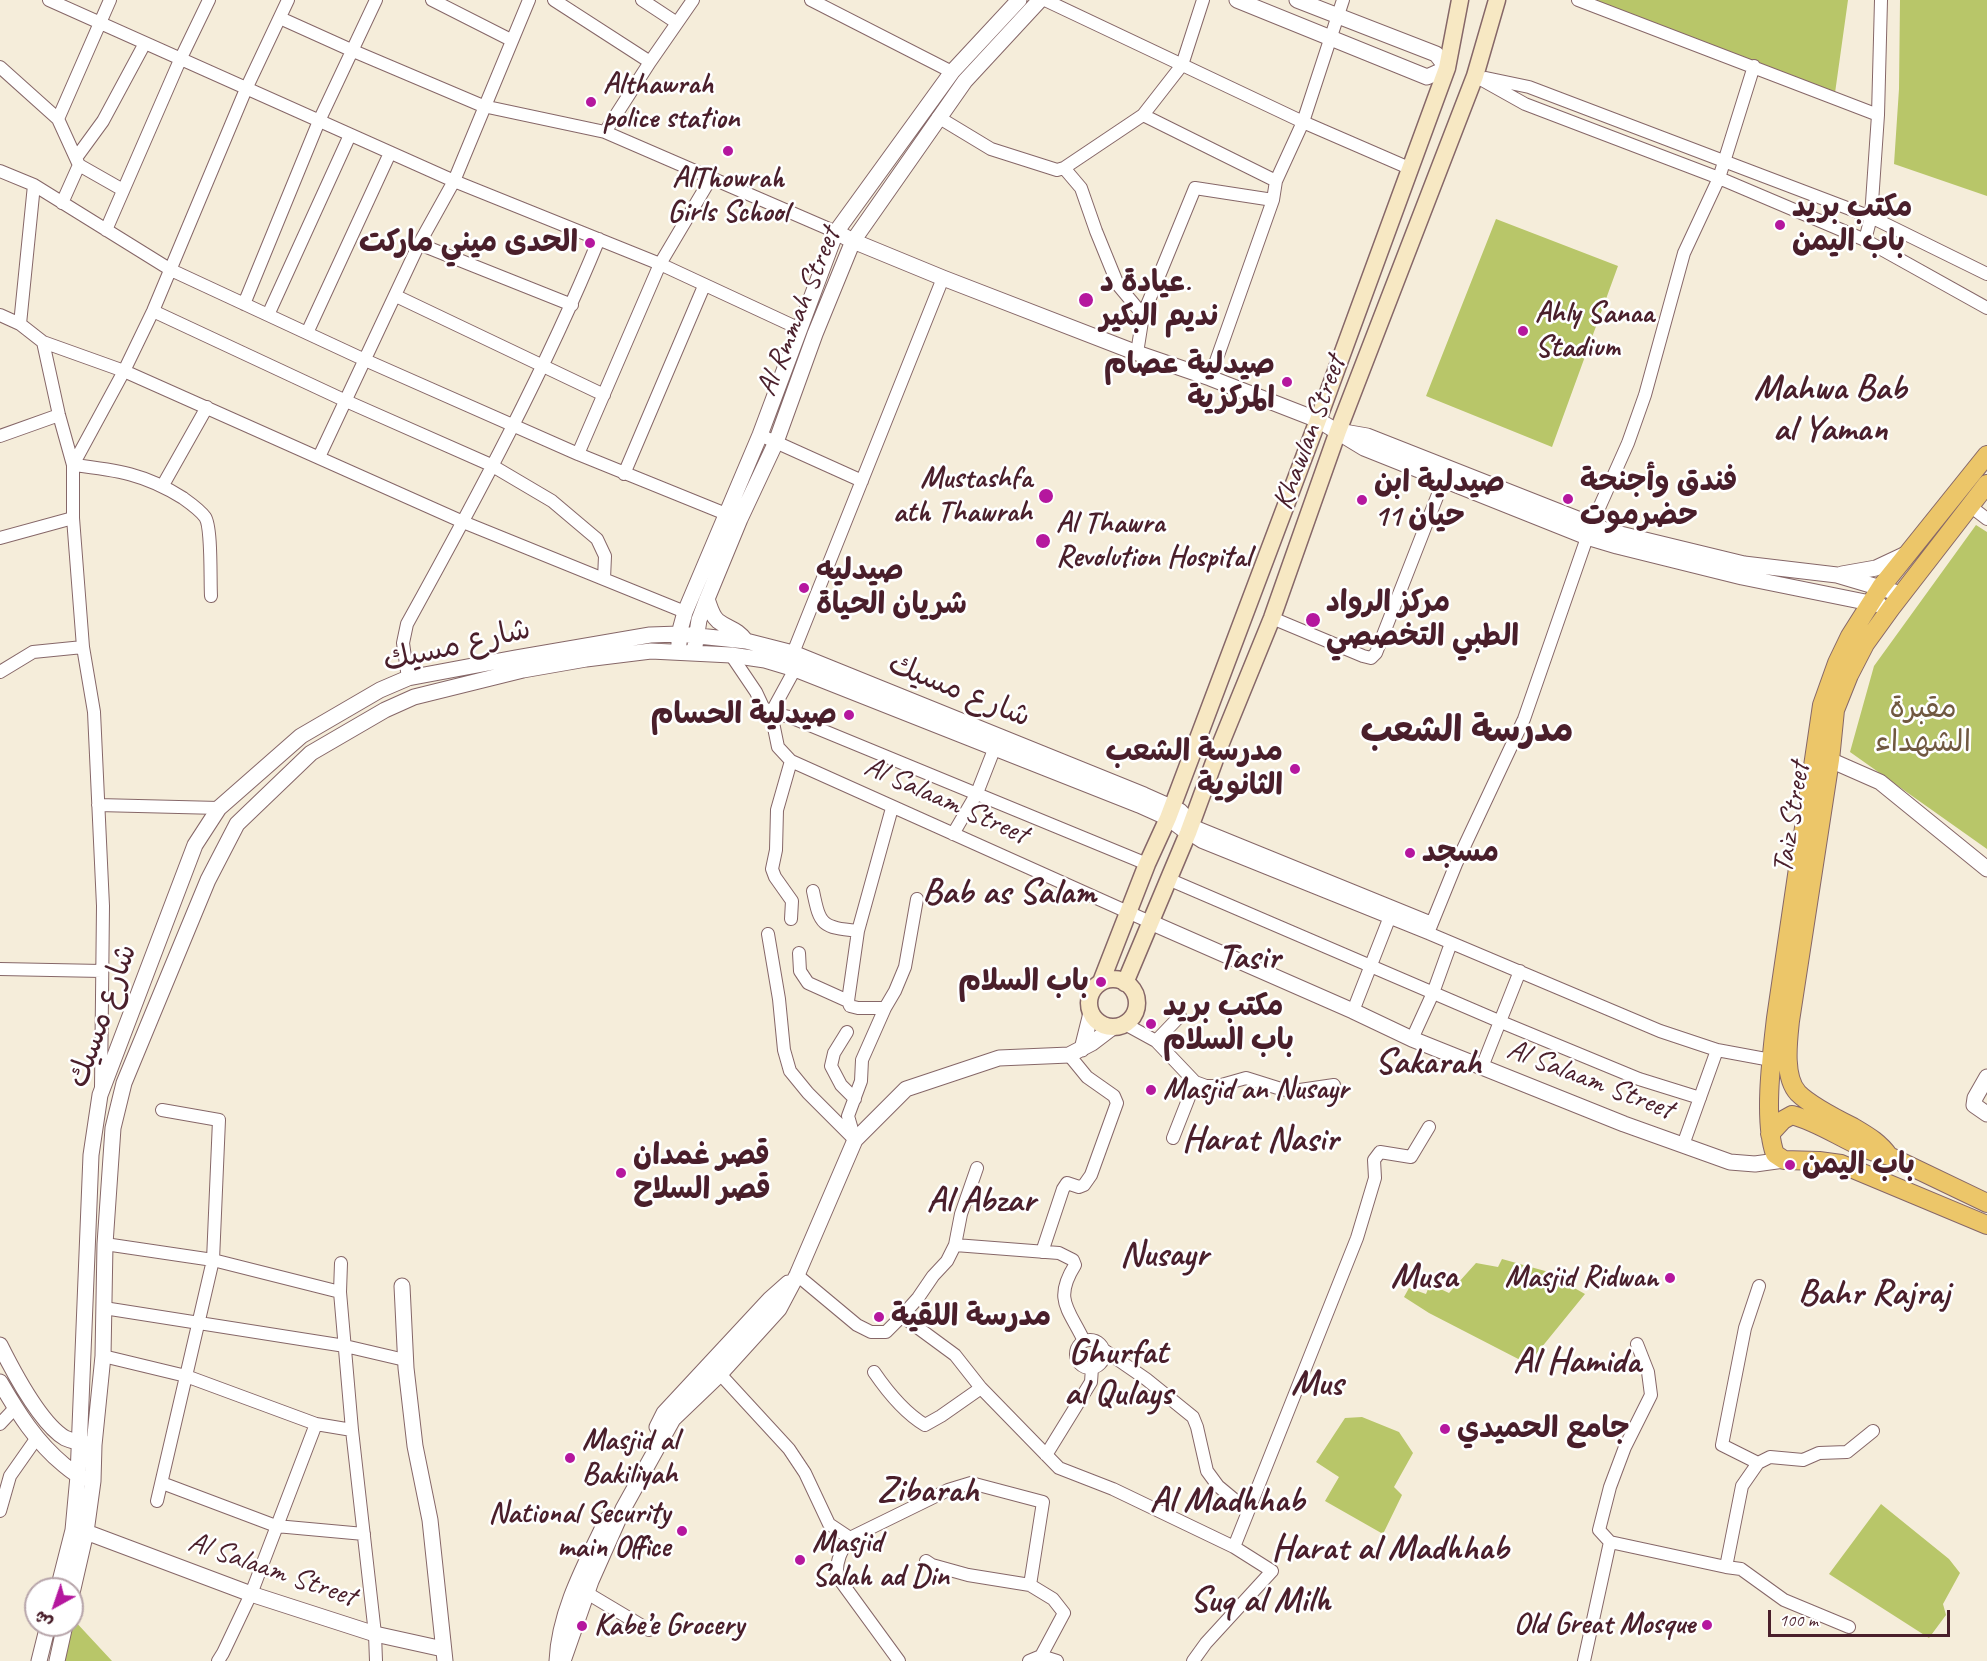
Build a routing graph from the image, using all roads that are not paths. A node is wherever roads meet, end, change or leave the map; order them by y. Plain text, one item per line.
1 (49, 0) edge
2 (110, 0) edge
3 (209, 0) edge
4 (288, 0) edge
5 (376, 0) edge
6 (432, 0) edge
7 (529, 0) edge
8 (554, 0) edge
9 (642, 0) edge
10 (693, 0) edge
11 (811, 0) edge
12 (1019, 0) edge
13 (1040, 0) edge
14 (1045, 0) edge
15 (1203, 0) edge
16 (1237, 0) edge
17 (1298, 0) edge
18 (1343, 0) edge
19 (1460, 0) edge
20 (1497, 0) edge
21 (1578, 0) edge
22 (1881, 0) edge
23 (829, 4) edge
24 (1338, 16) junction
25 (280, 18) junction
26 (100, 23) junction
27 (677, 23) junction
28 (1332, 38) junction
29 (511, 40) junction
30 (145, 43) junction
31 (351, 50) junction
32 (180, 60) junction
33 (650, 62) junction
34 (1182, 65) junction
35 (1754, 66) junction
36 (0, 67) edge
37 (1447, 68) junction
38 (952, 72) junction
39 (1475, 76) junction
40 (246, 89) junction
41 (483, 106) junction
42 (1143, 115) junction
43 (1878, 115) junction
44 (938, 117) junction
45 (57, 119) junction
46 (319, 121) junction
47 (1303, 122) junction
48 (605, 132) junction
49 (350, 135) junction
50 (390, 153) junction
51 (77, 161) junction
52 (1723, 161) junction
53 (1064, 168) junction
54 (1409, 168) junction
55 (0, 171) edge
56 (1719, 177) junction
57 (711, 178) junction
58 (454, 181) junction
59 (1276, 181) junction
60 (34, 185) junction
61 (123, 190) junction
62 (1273, 200) junction
63 (62, 203) junction
64 (1871, 218) junction
65 (106, 230) junction
66 (836, 232) junction
67 (599, 239) junction
68 (1865, 240) junction
69 (853, 241) junction
70 (419, 244) junction
71 (660, 264) junction
72 (171, 270) junction
73 (1987, 274) edge
74 (943, 278) junction
75 (704, 286) junction
76 (396, 296) junction
77 (244, 304) junction
78 (572, 305) junction
79 (1987, 308) edge
80 (153, 311) junction
81 (0, 315) edge
82 (268, 315) junction
83 (1143, 315) junction
84 (20, 324) junction
85 (800, 329) junction
86 (307, 333) junction
87 (43, 342) junction
88 (1137, 353) junction
89 (365, 360) junction
90 (542, 365) junction
91 (124, 371) junction
92 (1210, 378) junction
93 (604, 395) junction
94 (346, 401) junction
95 (207, 407) junction
96 (59, 415) junction
97 (1318, 420) junction
98 (512, 424) junction
99 (1338, 431) junction
100 (760, 435) junction
101 (0, 436) edge
102 (776, 442) junction
103 (578, 454) junction
104 (1987, 455) edge
105 (319, 457) junction
106 (73, 465) junction
107 (491, 465) junction
108 (624, 474) junction
109 (1444, 479) junction
110 (862, 481) junction
111 (1987, 484) edge
112 (163, 485) junction
113 (1970, 506) junction
114 (726, 514) junction
115 (73, 518) junction
116 (1987, 519) edge
117 (462, 522) junction
118 (1589, 531) junction
119 (0, 538) edge
120 (1910, 552) junction
121 (1743, 570) junction
122 (1838, 575) junction
123 (604, 579) junction
124 (1876, 595) junction
125 (211, 596) dead end
126 (707, 599) junction
127 (1896, 601) junction
128 (685, 612) junction
129 (1272, 618) junction
130 (679, 634) junction
131 (696, 637) junction
132 (746, 641) junction
133 (83, 647) junction
134 (679, 651) junction
135 (695, 652) junction
136 (793, 653) junction
137 (730, 655) junction
138 (795, 669) junction
139 (0, 672) edge
140 (408, 678) junction
141 (771, 713) junction
142 (1198, 735) junction
143 (1221, 743) junction
144 (994, 747) junction
145 (1830, 760) junction
146 (791, 761) junction
147 (976, 794) junction
148 (98, 805) junction
149 (219, 808) junction
150 (892, 808) junction
151 (1169, 812) junction
152 (1190, 828) junction
153 (953, 834) junction
154 (1147, 864) junction
155 (1987, 869) edge
156 (1168, 879) junction
157 (813, 891) dead end
158 (917, 899) dead end
159 (1128, 913) junction
160 (791, 919) dead end
161 (1389, 919) junction
162 (1150, 922) junction
163 (1430, 928) junction
164 (858, 931) junction
165 (768, 934) dead end
166 (1450, 942) junction
167 (1112, 952) junction
168 (799, 953) dead end
169 (1134, 960) junction
170 (1372, 966) junction
171 (0, 969) edge
172 (102, 971) junction
173 (1520, 971) junction
174 (1101, 982) junction
175 (1125, 982) junction
176 (1433, 993) junction
177 (848, 1001) junction
178 (885, 1008) junction
179 (1353, 1011) junction
180 (1091, 1013) junction
181 (1179, 1016) dead end
182 (1501, 1022) junction
183 (1119, 1026) junction
184 (847, 1032) dead end
185 (1412, 1039) junction
186 (1156, 1041) junction
187 (1717, 1050) junction
188 (1075, 1052) junction
189 (1771, 1060) junction
190 (1482, 1067) junction
191 (1987, 1077) edge
192 (1195, 1082) junction
193 (1334, 1084) dead end
194 (100, 1095) junction
195 (1700, 1098) junction
196 (855, 1099) junction
197 (162, 1110) dead end
198 (1987, 1114) edge
199 (1429, 1127) dead end
200 (1770, 1134) junction
201 (1173, 1138) dead end
202 (855, 1140) junction
203 (1683, 1145) junction
204 (1889, 1156) junction
205 (1784, 1160) junction
206 (977, 1168) dead end
207 (1987, 1202) edge
208 (1987, 1225) edge
209 (105, 1244) junction
210 (955, 1245) junction
211 (1042, 1252) junction
212 (213, 1260) junction
213 (341, 1263) dead end
214 (797, 1275) junction
215 (402, 1286) dead end
216 (1759, 1286) dead end
217 (340, 1292) junction
218 (104, 1308) junction
219 (902, 1316) junction
220 (198, 1322) junction
221 (1084, 1341) junction
222 (1637, 1344) dead end
223 (0, 1345) edge
224 (345, 1346) junction
225 (1104, 1350) junction
226 (103, 1356) junction
227 (405, 1360) junction
228 (1092, 1368) junction
229 (874, 1372) dead end
230 (720, 1374) junction
231 (186, 1376) junction
232 (0, 1382) edge
233 (981, 1388) junction
234 (15, 1408) junction
235 (0, 1424) edge
236 (315, 1424) junction
237 (352, 1430) junction
238 (1873, 1431) dead end
239 (36, 1439) junction
240 (87, 1444) junction
241 (1046, 1455) junction
242 (1758, 1463) junction
243 (78, 1476) junction
244 (93, 1481) junction
245 (162, 1483) junction
246 (157, 1501) dead end
247 (0, 1511) edge
248 (1248, 1511) junction
249 (276, 1526) junction
250 (86, 1532) junction
251 (364, 1534) junction
252 (850, 1538) junction
253 (1611, 1542) junction
254 (1234, 1547) junction
255 (926, 1561) dead end
256 (1726, 1567) junction
257 (61, 1577) edge
258 (76, 1577) edge
259 (1030, 1585) junction
260 (586, 1593) junction
261 (250, 1594) junction
262 (1849, 1628) dead end
263 (649, 1630) dead end
264 (375, 1634) junction
265 (45, 1637) edge
266 (62, 1637) edge
267 (444, 1655) edge
268 (1036, 1659) edge
269 (39, 1661) edge
270 (57, 1661) edge
271 (218, 1661) edge
272 (376, 1661) edge
273 (557, 1661) edge
274 (563, 1661) edge
275 (899, 1661) edge
276 (1057, 1661) edge
277 (1193, 1661) edge
278 (1584, 1661) edge

1 - 26 street
2 - 26 street
3 - 32 street
4 - 25 street
5 - 31 street
6 - 29 street
7 - 29 street
8 - 33 street
9 - 27 street
10 - 27 street
11 - 23 street
12 - 38 street, Al Rmmah Street
13 - 44 street, Al Rmmah Street
14 - 34 street
15 - 34 street
16 - 28 street
17 - 24 street
18 - 24 street
19 - 37 main road, Khawlan Street
20 - 39 main road, Khawlan Street
21 - 35 street
22 - 43 street
23 - 38 street
24 - 28 street
24 - 37 street
25 - 31 street
25 - 40 street
26 - 30 street
26 - 45 street
27 - 33 street
28 - 37 street
28 - 47 street
29 - 41 street
30 - 32 street
30 - 51 street
31 - 41 street
31 - 46 street
32 - 40 street
32 - 61 street
33 - 48 street
34 - 42 street
34 - 47 street
35 - 43 street
35 - 52 street
36 - 45 street
37 - 39 main road
37 - 54 main road, Khawlan Street
38 - 66 street, Al Rmmah Street
39 - 52 street
39 - 56 street
39 - 99 main road, Khawlan Street
40 - 46 street
40 - 72 street
41 - 48 street
41 - 58 street
42 - 53 street
42 - 59 street
43 - 64 street
44 - 53 street
44 - 69 street, Al Rmmah Street
45 - 51 street
46 - 49 street
46 - 77 street
47 - 54 street
47 - 59 street
48 - 57 street
49 - 50 street
49 - 82 street
50 - 58 street
50 - 86 street
51 - 61 street
51 - 63 street
52 - 56 street
52 - 64 street
53 - 83 street
54 - 97 main road, Khawlan Street
55 - 60 street
56 - 68 street
56 - 118 street
57 - 66 street
57 - 71 street
58 - 67 street
58 - 70 street
59 - 62 street
60 - 63 street
60 - 84 street
61 - 65 street
62 - 83 street
62 - 92 street
63 - 65 street
64 - 68 street
64 - 73 street
65 - 72 street
66 - 69 street
66 - 85 street, Al Rmmah Street
67 - 71 street
67 - 78 street
68 - 79 street
69 - 74 street
69 - 102 street, Al Rmmah Street
70 - 76 street
70 - 78 street
71 - 75 street
71 - 93 street
72 - 77 street
72 - 80 street
74 - 88 street
74 - 110 street
75 - 85 street
75 - 108 street
76 - 89 street
76 - 90 street
77 - 82 street
78 - 90 street
80 - 91 street
80 - 94 street
81 - 84 street
82 - 86 street
83 - 88 street
84 - 87 street
85 - 100 street, Al Rmmah Street
86 - 89 street
87 - 91 street
87 - 96 street
88 - 92 street
89 - 94 street
89 - 98 street
90 - 93 street
90 - 98 street
91 - 95 street
91 - 106 street
92 - 97 street
93 - 103 street
94 - 105 street
94 - 107 street
95 - 105 street
95 - 112 street
96 - 101 street
96 - 106 street
97 - 99 street
97 - 142 main road, Khawlan Street
98 - 103 street
98 - 107 street
99 - 109 street
99 - 118 street
99 - 129 main road, Khawlan Street
100 - 102 street
100 - 114 street, Al Rmmah Street
102 - 110 street
102 - 126 street, Al Rmmah Street
103 - 108 street
104 - 120 main road, Taiz Street
105 - 117 street
106 - 112 street
106 - 115 street
107 - 117 street
107 - 123 street
108 - 114 street
109 - 118 street
109 - 129 street
110 - 136 street
111 - 113 main road, Taiz Street
112 - 125 street
113 - 116 street
113 - 127 main road, Taiz Street
114 - 128 street, Al Rmmah Street
115 - 119 street
115 - 133 street
117 - 123 street
117 - 140 street
118 - 121 street
118 - 163 street
120 - 122 street
120 - 124 main road, Taiz Street
121 - 122 street
121 - 124 street
122 - 124 street
123 - 128 street
124 - 127 street
124 - 189 main road, Taiz Street
126 - 131 street, Al Rmmah Street
126 - 132 street
127 - 145 main road, Taiz Street
128 - 130 street, Al Rmmah Street
129 - 143 main road, Khawlan Street
130 - 131 street, شارع مسيك
130 - 134 street, Al Rmmah Street
130 - 140 street, شارع مسيك
131 - 132 street, شارع مسيك
131 - 135 street, Al Rmmah Street
132 - 136 street, شارع مسيك
133 - 139 street
133 - 148 street
134 - 135 street, شارع مسيك
134 - 209 street, شارع مسيك
135 - 137 street, شارع مسيك
136 - 151 street, شارع مسيك
137 - 138 street, شارع مسيك
137 - 141 street
138 - 141 street
138 - 144 street, شارع مسيك
140 - 149 street, شارع مسيك
141 - 146 street
141 - 147 street
142 - 143 main road
142 - 151 main road, Khawlan Street
143 - 152 main road, Khawlan Street
144 - 147 street
144 - 151 street, شارع مسيك
145 - 155 street
145 - 204 main road, Taiz Street
146 - 150 street, Al Salaam Street
146 - 160 street
147 - 153 street
147 - 154 street
148 - 149 street
148 - 172 street
149 - 194 street, شارع مسيك
150 - 153 street, Al Salaam Street
150 - 164 street
151 - 152 street, شارع مسيك
151 - 154 main road, Khawlan Street
152 - 156 main road, Khawlan Street
152 - 161 street
152 - 163 street
153 - 159 street, Al Salaam Street
154 - 159 main road, Khawlan Street
156 - 162 main road, Khawlan Street
156 - 170 street
157 - 164 street
158 - 178 street
159 - 162 street, Al Salaam Street
159 - 167 main road, Khawlan Street
161 - 163 street
161 - 170 street
162 - 169 main road, Khawlan Street
162 - 179 street, Al Salaam Street
163 - 166 street
164 - 177 street
165 - 202 street
166 - 173 street
166 - 176 street
167 - 169 main road
167 - 174 main road, Khawlan Street
168 - 177 street
169 - 175 main road, Khawlan Street
170 - 176 street
170 - 179 street
171 - 172 street
172 - 194 street
173 - 182 street
173 - 187 street
174 - 175 main road
174 - 180 main road
175 - 183 main road
176 - 182 street
176 - 185 street
177 - 178 street
178 - 196 street
179 - 185 street, Al Salaam Street
180 - 183 main road
180 - 188 street
181 - 186 street
182 - 190 street
182 - 195 street
183 - 186 street
183 - 188 street
184 - 196 street
185 - 190 street, Al Salaam Street
186 - 192 street
187 - 189 street
187 - 195 street
188 - 202 street
188 - 211 street
189 - 200 main road, Taiz Street
190 - 203 street, Al Salaam Street
191 - 198 street
192 - 193 street
192 - 201 street
194 - 240 street, شارع مسيك
195 - 203 street
196 - 202 street
197 - 212 street
199 - 248 street
200 - 204 main road
200 - 205 main road
202 - 214 street
203 - 205 street, Al Salaam Street
204 - 207 main road
205 - 208 main road
206 - 210 street
209 - 212 street
209 - 218 street, شارع مسيك
210 - 211 street
210 - 219 street
211 - 221 street
212 - 217 street
212 - 220 street
213 - 217 street
214 - 219 street
214 - 230 street
214 - 273 street
215 - 227 street
216 - 242 street
217 - 224 street
218 - 220 street
218 - 226 street, شارع مسيك
219 - 233 street
220 - 224 street
220 - 231 street
221 - 225 street
221 - 228 street
222 - 253 street
223 - 240 street
224 - 227 street
224 - 237 street
225 - 228 street
225 - 248 street
226 - 231 street
226 - 240 street, شارع مسيك
227 - 267 street
228 - 241 street
229 - 233 street
230 - 252 street
230 - 260 street
231 - 236 street
231 - 245 street
232 - 234 street
233 - 241 street
234 - 235 street
234 - 239 street
236 - 237 street
236 - 249 street
237 - 251 street
238 - 242 street
239 - 243 street
239 - 247 street
240 - 243 street, شارع مسيك
240 - 244 street, شارع مسيك
241 - 254 street
242 - 256 street
243 - 244 street
243 - 257 street, شارع مسيك
244 - 250 street, شارع مسيك
245 - 246 street
245 - 249 street
248 - 254 street
249 - 251 street
249 - 261 street
250 - 258 street, شارع مسيك
250 - 261 street, Al Salaam Street
251 - 264 street
252 - 259 street
252 - 275 street
253 - 256 street
253 - 278 street
254 - 277 street
255 - 259 street
256 - 262 street
259 - 268 street
260 - 263 street
260 - 274 street
261 - 264 street, Al Salaam Street
261 - 271 street
264 - 267 street, Al Salaam Street
264 - 272 street
265 - 269 street
266 - 270 street
268 - 276 street

